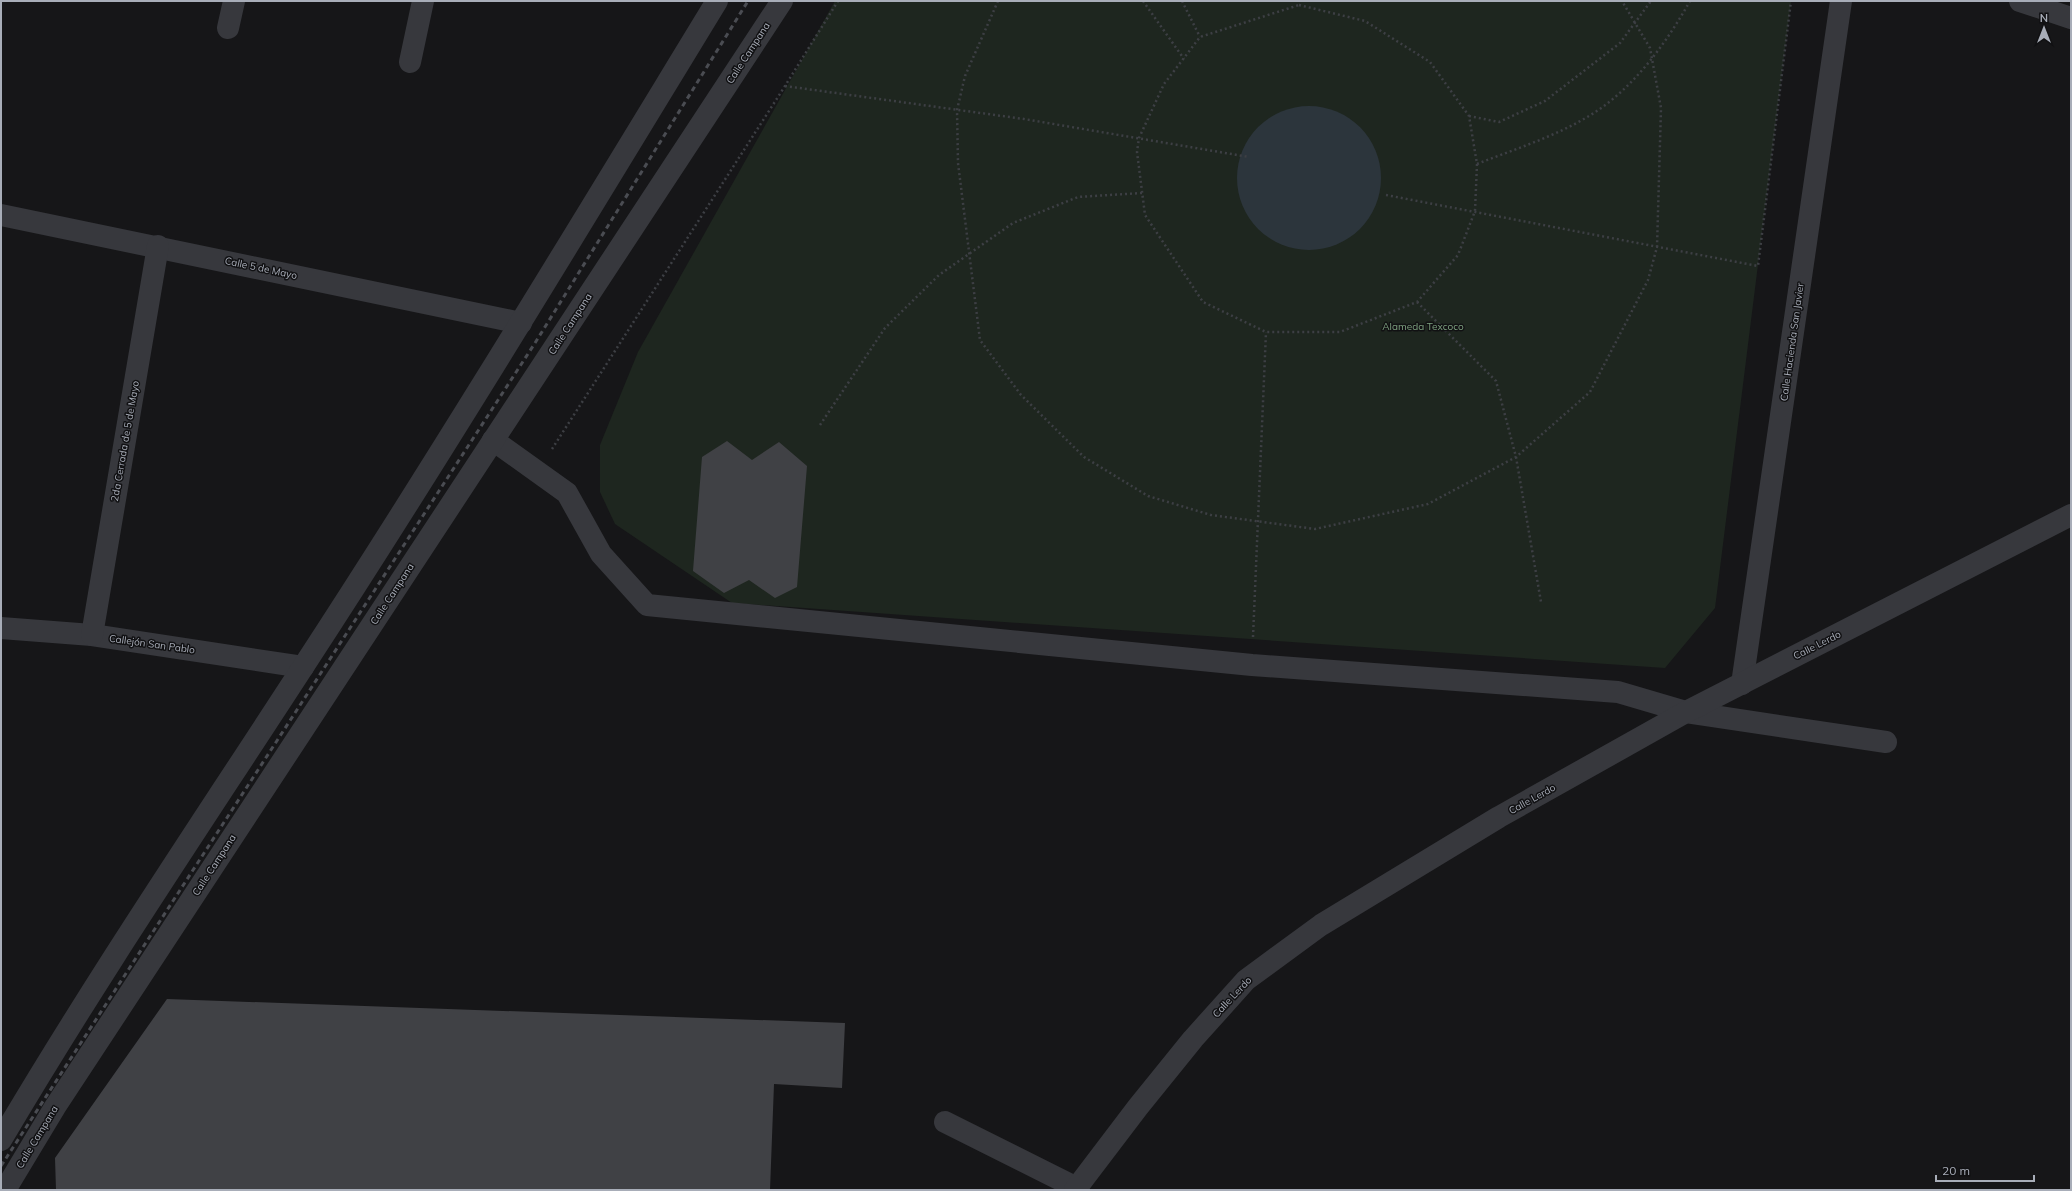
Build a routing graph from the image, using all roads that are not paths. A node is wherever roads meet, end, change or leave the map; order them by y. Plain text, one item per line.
1 (234, 1) edge
2 (423, 1) edge
3 (717, 1) edge
4 (782, 1) edge
5 (1841, 1) edge
6 (2020, 1) edge
7 (2071, 18) edge
8 (228, 28) dead end
9 (410, 62) dead end
10 (1, 215) edge
11 (158, 246) junction
12 (521, 323) junction
13 (493, 440) junction
14 (2071, 515) edge
15 (1, 628) edge
16 (92, 636) junction
17 (303, 667) junction
18 (1742, 684) junction
19 (1686, 712) junction
20 (1886, 742) dead end
21 (945, 1122) dead end
22 (1, 1140) edge
23 (1076, 1189) edge
24 (5, 1190) edge

1 - 8 street
2 - 9 street
3 - 12 street
4 - 13 street, Calle Campana
5 - 18 street, Calle Hacienda San Javier
6 - 7 street
10 - 11 street, Calle 5 de Mayo
11 - 12 street, Calle 5 de Mayo
11 - 16 street, 2da Cerrada de 5 de Mayo
12 - 17 street
13 - 19 street
13 - 24 street, Calle Campana
14 - 18 street, Calle Lerdo
15 - 16 street, Callejón San Pablo
16 - 17 street, Callejón San Pablo
17 - 22 street
18 - 19 street, Calle Lerdo
19 - 20 street
19 - 23 street, Calle Lerdo
21 - 23 street

